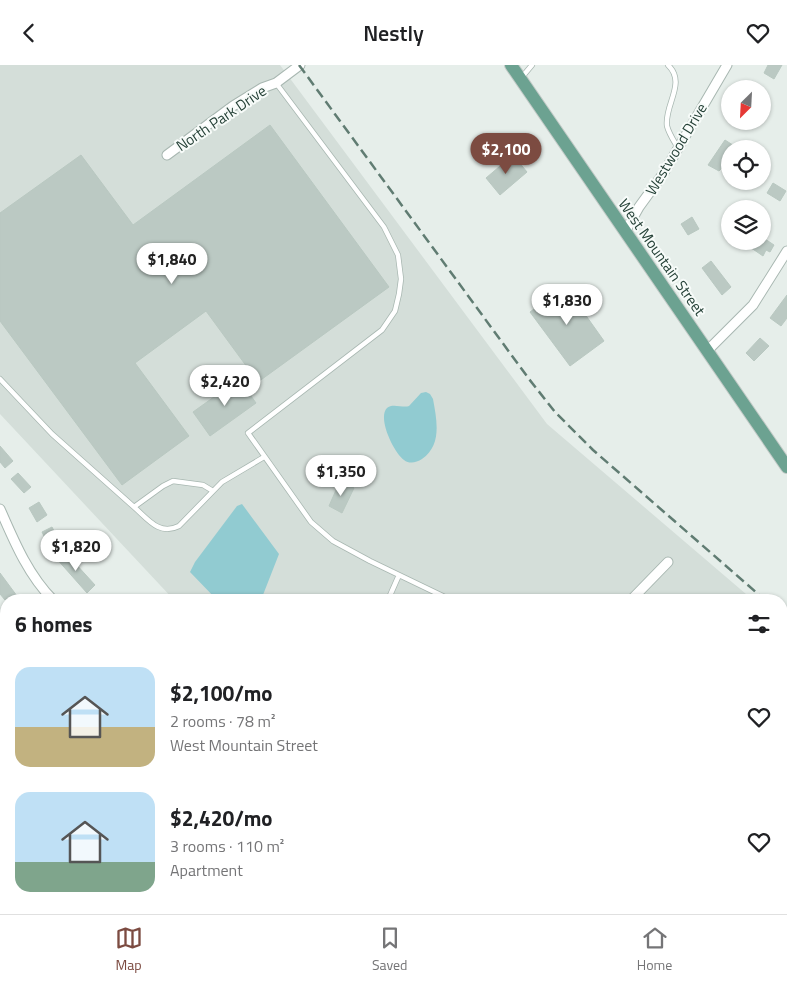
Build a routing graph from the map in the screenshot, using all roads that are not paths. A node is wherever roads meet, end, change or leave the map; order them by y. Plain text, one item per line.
1 (300, 65) edge
2 (511, 65) edge
3 (532, 65) edge
4 (668, 65) edge
5 (727, 65) edge
6 (520, 79) junction
7 (276, 83) junction
8 (678, 148) junction
9 (167, 155) dead end
10 (625, 232) junction
11 (787, 251) edge
12 (707, 351) junction
13 (0, 379) edge
14 (264, 457) junction
15 (787, 467) edge
16 (213, 491) junction
17 (134, 507) junction
18 (0, 509) edge
19 (668, 562) dead end
20 (399, 575) junction
21 (48, 594) edge
22 (391, 594) edge
23 (439, 594) edge
24 (638, 594) edge

1 - 7 street, North Park Drive
2 - 6 main road, West Mountain Street
3 - 6 lane
4 - 8 lane
5 - 8 street, Westwood Drive
6 - 10 main road, West Mountain Street
7 - 9 street, North Park Drive
7 - 14 lane
8 - 10 street, Westwood Drive
10 - 12 main road, West Mountain Street
11 - 12 street
12 - 15 main road, West Mountain Street
13 - 17 lane
14 - 16 lane
14 - 20 lane
16 - 17 lane
16 - 17 lane
18 - 21 street
19 - 24 street
20 - 22 lane
20 - 23 lane

